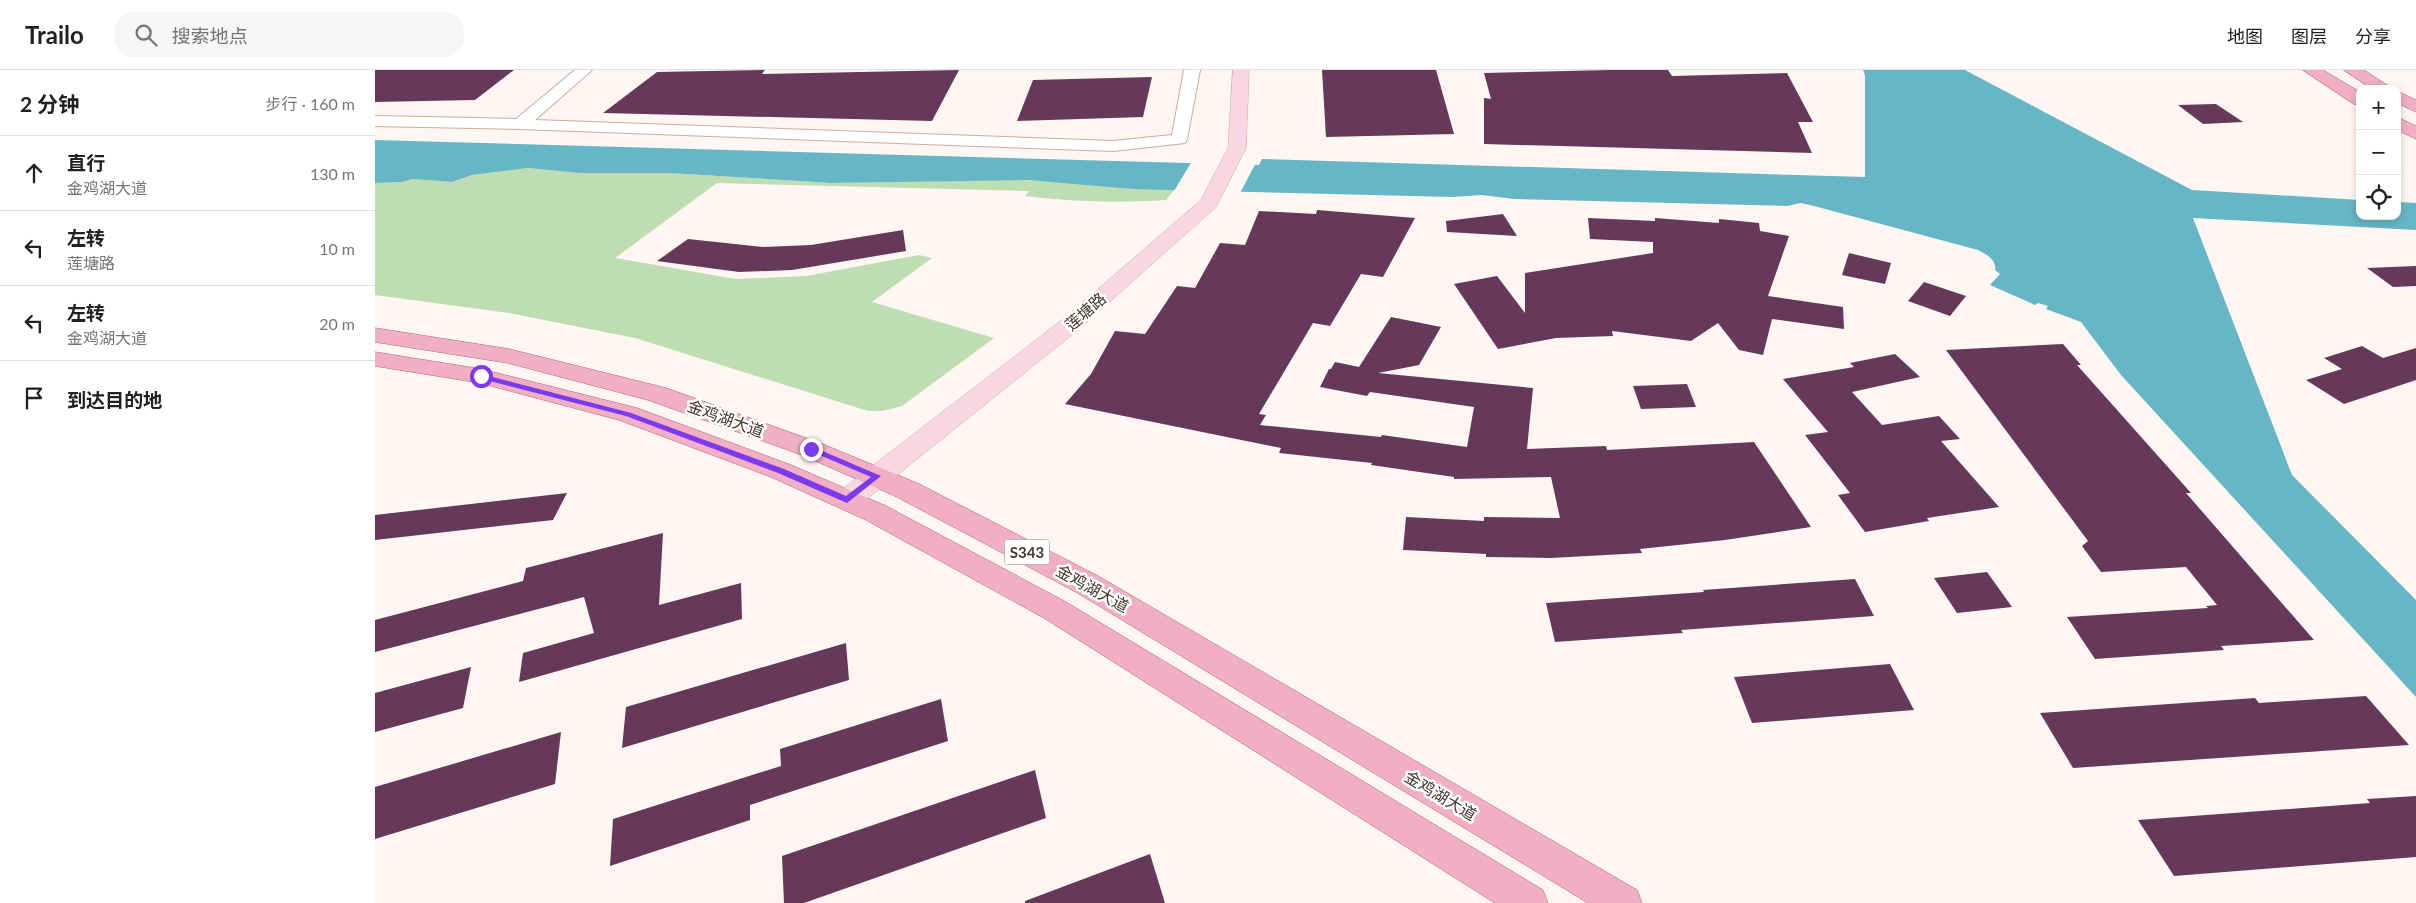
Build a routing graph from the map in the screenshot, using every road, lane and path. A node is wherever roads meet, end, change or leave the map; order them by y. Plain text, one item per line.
1 (584, 70) edge
2 (1192, 70) edge
3 (1241, 70) edge
4 (2311, 70) edge
5 (2352, 70) edge
6 (2378, 85) edge
7 (2356, 98) edge
8 (2401, 98) edge
9 (2416, 107) edge
10 (375, 121) edge
11 (520, 124) junction
12 (2401, 125) edge
13 (2416, 134) edge
14 (375, 336) edge
15 (375, 359) edge
16 (877, 476) junction
17 (847, 500) junction
18 (1529, 903) edge
19 (1623, 903) edge

1 - 11 street
2 - 11 street
3 - 16 street, 莲塘路
4 - 7 main road
5 - 6 main road
8 - 9 main road
10 - 11 street
12 - 13 main road
14 - 16 main road, 金鸡湖大道 / S343
15 - 17 main road, 金鸡湖大道 / S343
16 - 17 street, 莲塘路
16 - 19 main road, 金鸡湖大道 / S343
17 - 18 main road, 金鸡湖大道 / S343

